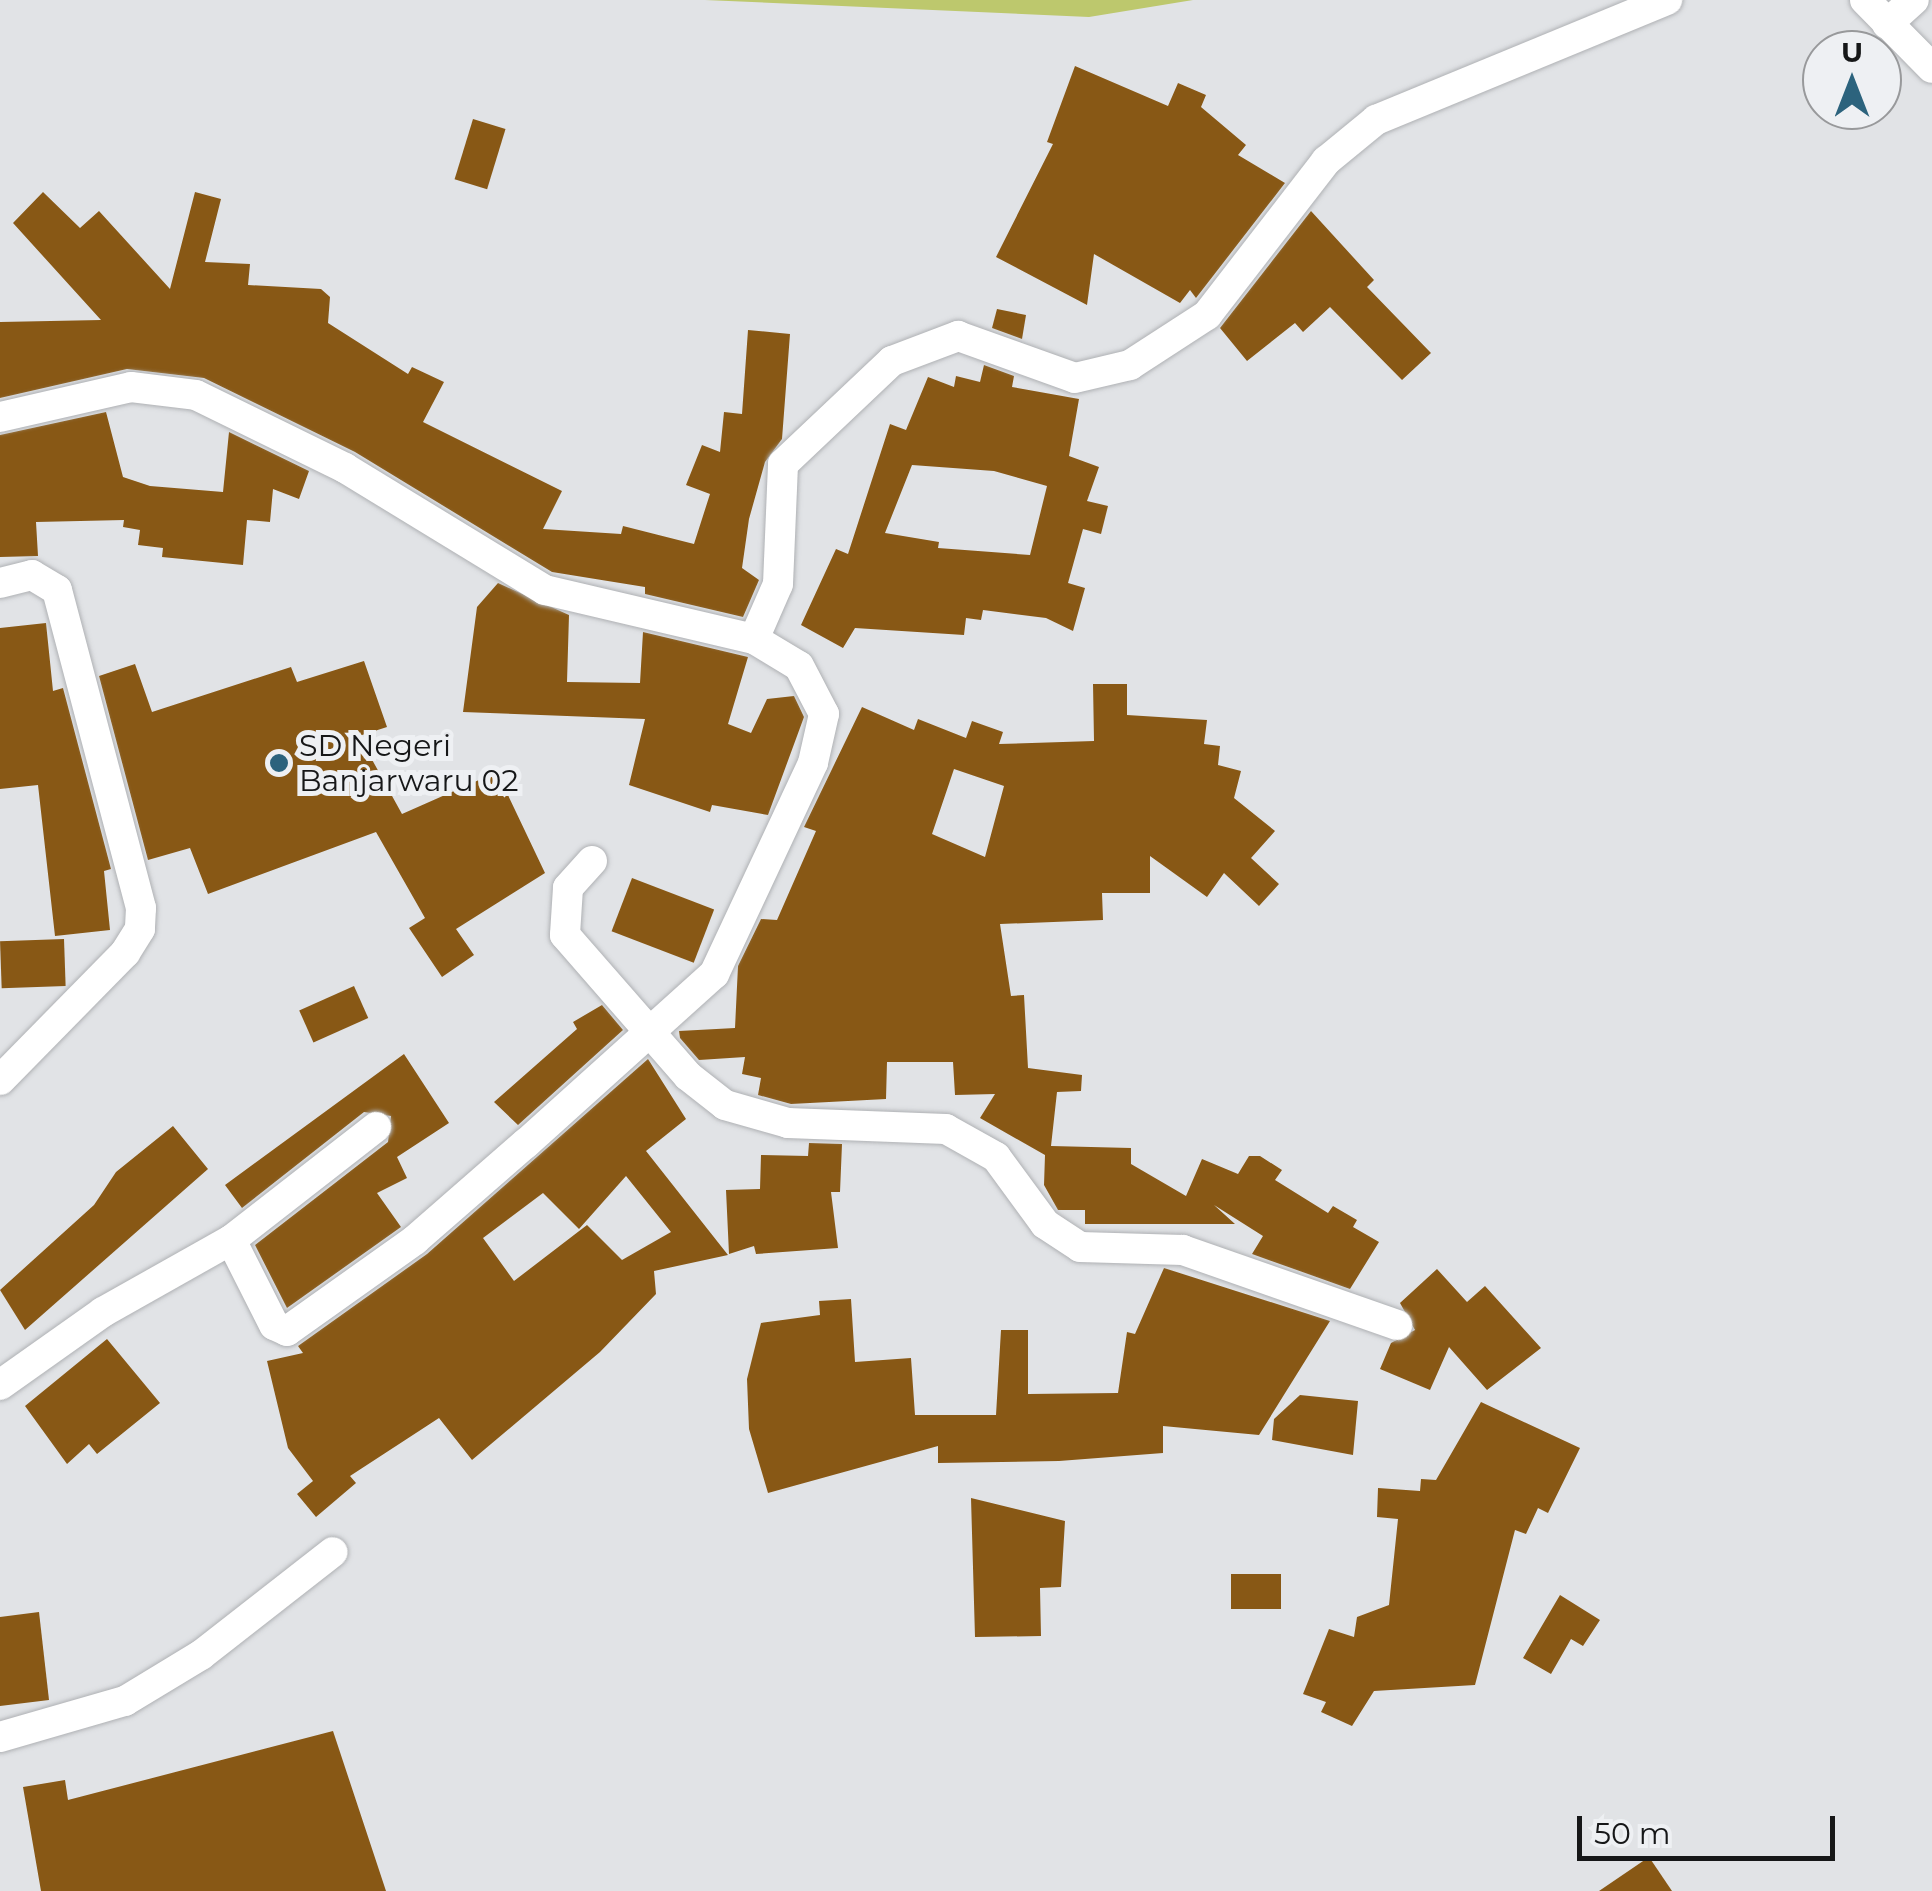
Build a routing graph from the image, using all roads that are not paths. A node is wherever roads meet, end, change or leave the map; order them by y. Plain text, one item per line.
1 (1667, 0) edge
2 (1865, 0) edge
3 (1914, 0) edge
4 (1886, 24) junction
5 (1932, 68) edge
6 (0, 417) edge
7 (0, 584) edge
8 (754, 639) junction
9 (592, 861) dead end
10 (647, 1031) junction
11 (0, 1080) edge
12 (376, 1126) dead end
13 (231, 1240) junction
14 (1396, 1325) dead end
15 (0, 1385) edge
16 (333, 1552) dead end
17 (0, 1737) edge

1 - 8 street
2 - 4 street
3 - 4 street
4 - 5 street
6 - 8 street
7 - 11 street
8 - 10 street
9 - 10 street
10 - 13 street
10 - 14 street
12 - 13 street
13 - 15 street
16 - 17 street

